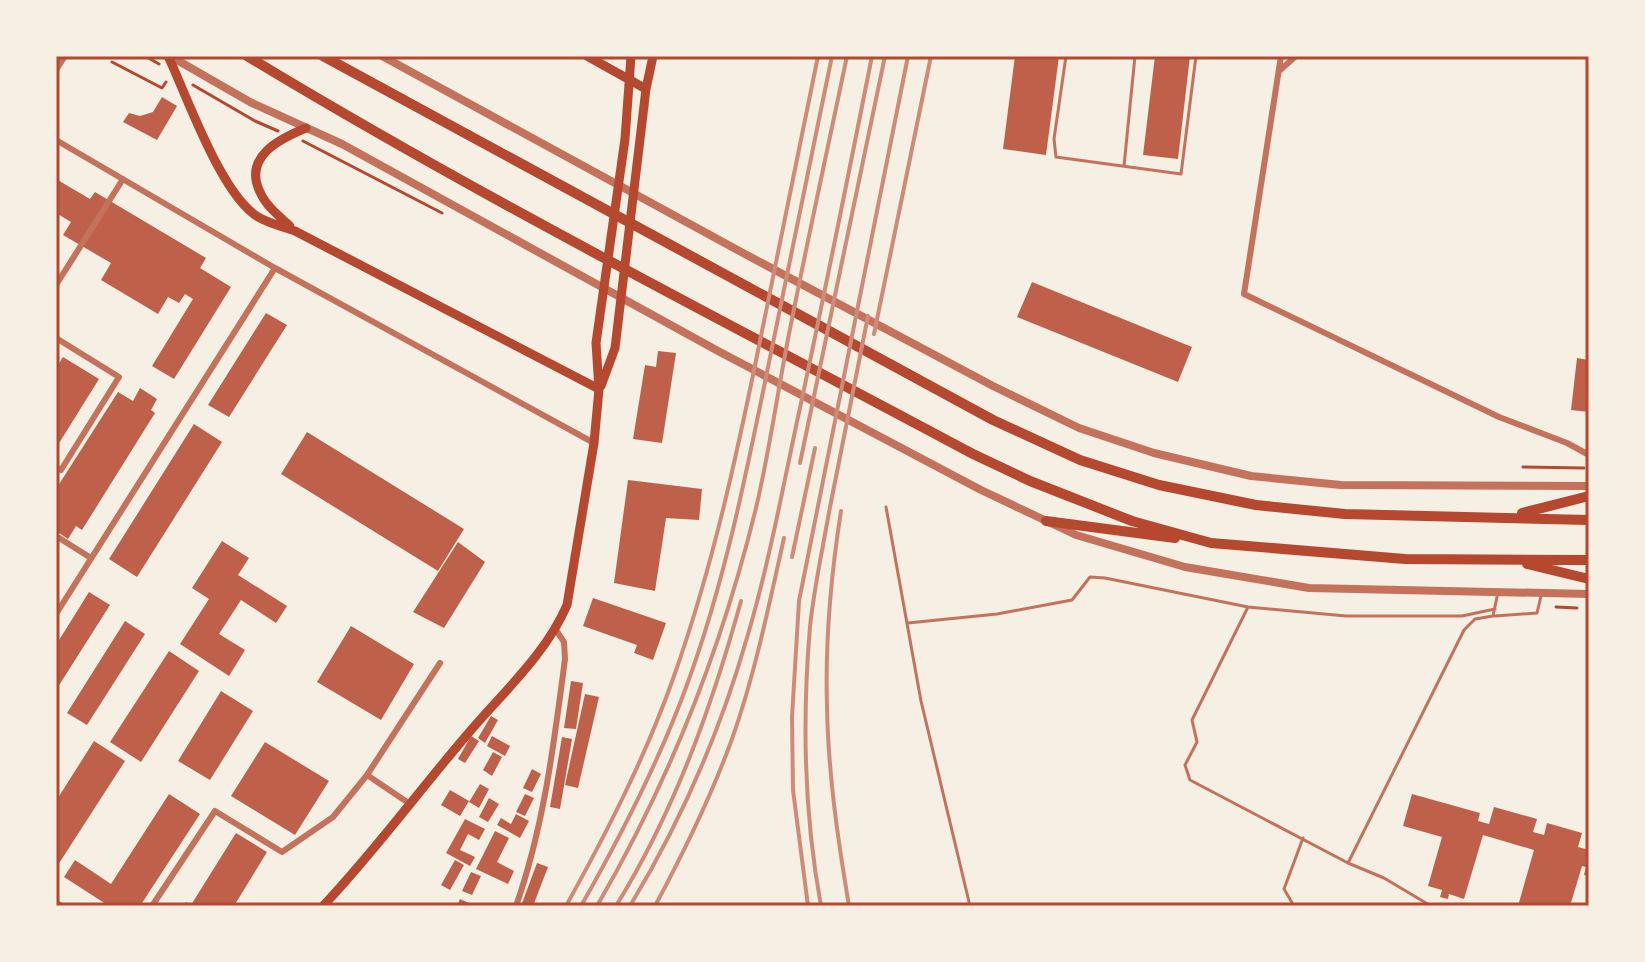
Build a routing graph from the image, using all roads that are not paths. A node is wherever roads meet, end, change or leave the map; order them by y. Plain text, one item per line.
1 (65, 56) edge
2 (169, 56) edge
3 (247, 56) edge
4 (323, 56) edge
5 (382, 56) edge
6 (587, 56) edge
7 (631, 56) edge
8 (653, 56) edge
9 (1066, 56) edge
10 (1135, 56) edge
11 (1196, 56) edge
12 (1281, 56) edge
13 (1296, 56) edge
14 (56, 70) edge
15 (1279, 71) junction
16 (631, 80) junction
17 (646, 89) junction
18 (306, 128) junction
19 (56, 140) edge
20 (1124, 166) junction
21 (123, 179) junction
22 (295, 231) junction
23 (275, 268) junction
24 (56, 285) edge
25 (56, 338) edge
26 (599, 389) junction
27 (594, 443) junction
28 (1589, 455) edge
29 (56, 467) edge
30 (1589, 486) edge
31 (1589, 496) edge
32 (886, 507) dead end
33 (1508, 516) junction
34 (1589, 520) edge
35 (1046, 521) junction
36 (56, 536) edge
37 (1211, 543) junction
38 (91, 558) junction
39 (1509, 560) junction
40 (1589, 560) edge
41 (1589, 579) edge
42 (1499, 590) junction
43 (1541, 592) junction
44 (1589, 594) edge
45 (1248, 607) junction
46 (1495, 609) junction
47 (56, 614) edge
48 (1493, 616) junction
49 (908, 623) junction
50 (556, 630) junction
51 (440, 663) dead end
52 (367, 775) junction
53 (410, 804) junction
54 (1303, 838) junction
55 (1348, 863) junction
56 (56, 903) edge
57 (62, 906) edge
58 (152, 906) edge
59 (323, 906) edge
60 (516, 906) edge
61 (970, 906) edge
62 (1294, 906) edge
63 (1431, 906) edge

1 - 14 street
2 - 18 street
2 - 22 main road
3 - 37 highway
4 - 33 highway
5 - 30 street
6 - 16 main road
7 - 16 main road
8 - 17 main road
9 - 20 lane
10 - 20 lane
11 - 20 lane
12 - 15 street
13 - 15 street
15 - 28 street
16 - 17 main road
16 - 26 main road
17 - 26 main road
18 - 22 main road
18 - 35 street
19 - 21 street
21 - 23 street
21 - 24 street
22 - 26 main road
23 - 27 street
23 - 38 street
25 - 29 street
26 - 27 main road
27 - 50 main road
31 - 33 highway
32 - 49 lane
33 - 34 highway
35 - 37 highway
35 - 42 street
36 - 38 street
37 - 39 highway
38 - 47 street
39 - 40 highway
39 - 41 highway
42 - 43 street
42 - 46 lane
43 - 44 street
43 - 48 lane
45 - 46 lane
45 - 49 lane
45 - 54 lane
46 - 48 lane
48 - 55 lane
49 - 61 lane
50 - 53 main road
50 - 60 street
51 - 52 street
52 - 53 street
52 - 58 street
53 - 59 main road
54 - 55 lane
54 - 62 lane
55 - 63 lane
56 - 57 street

